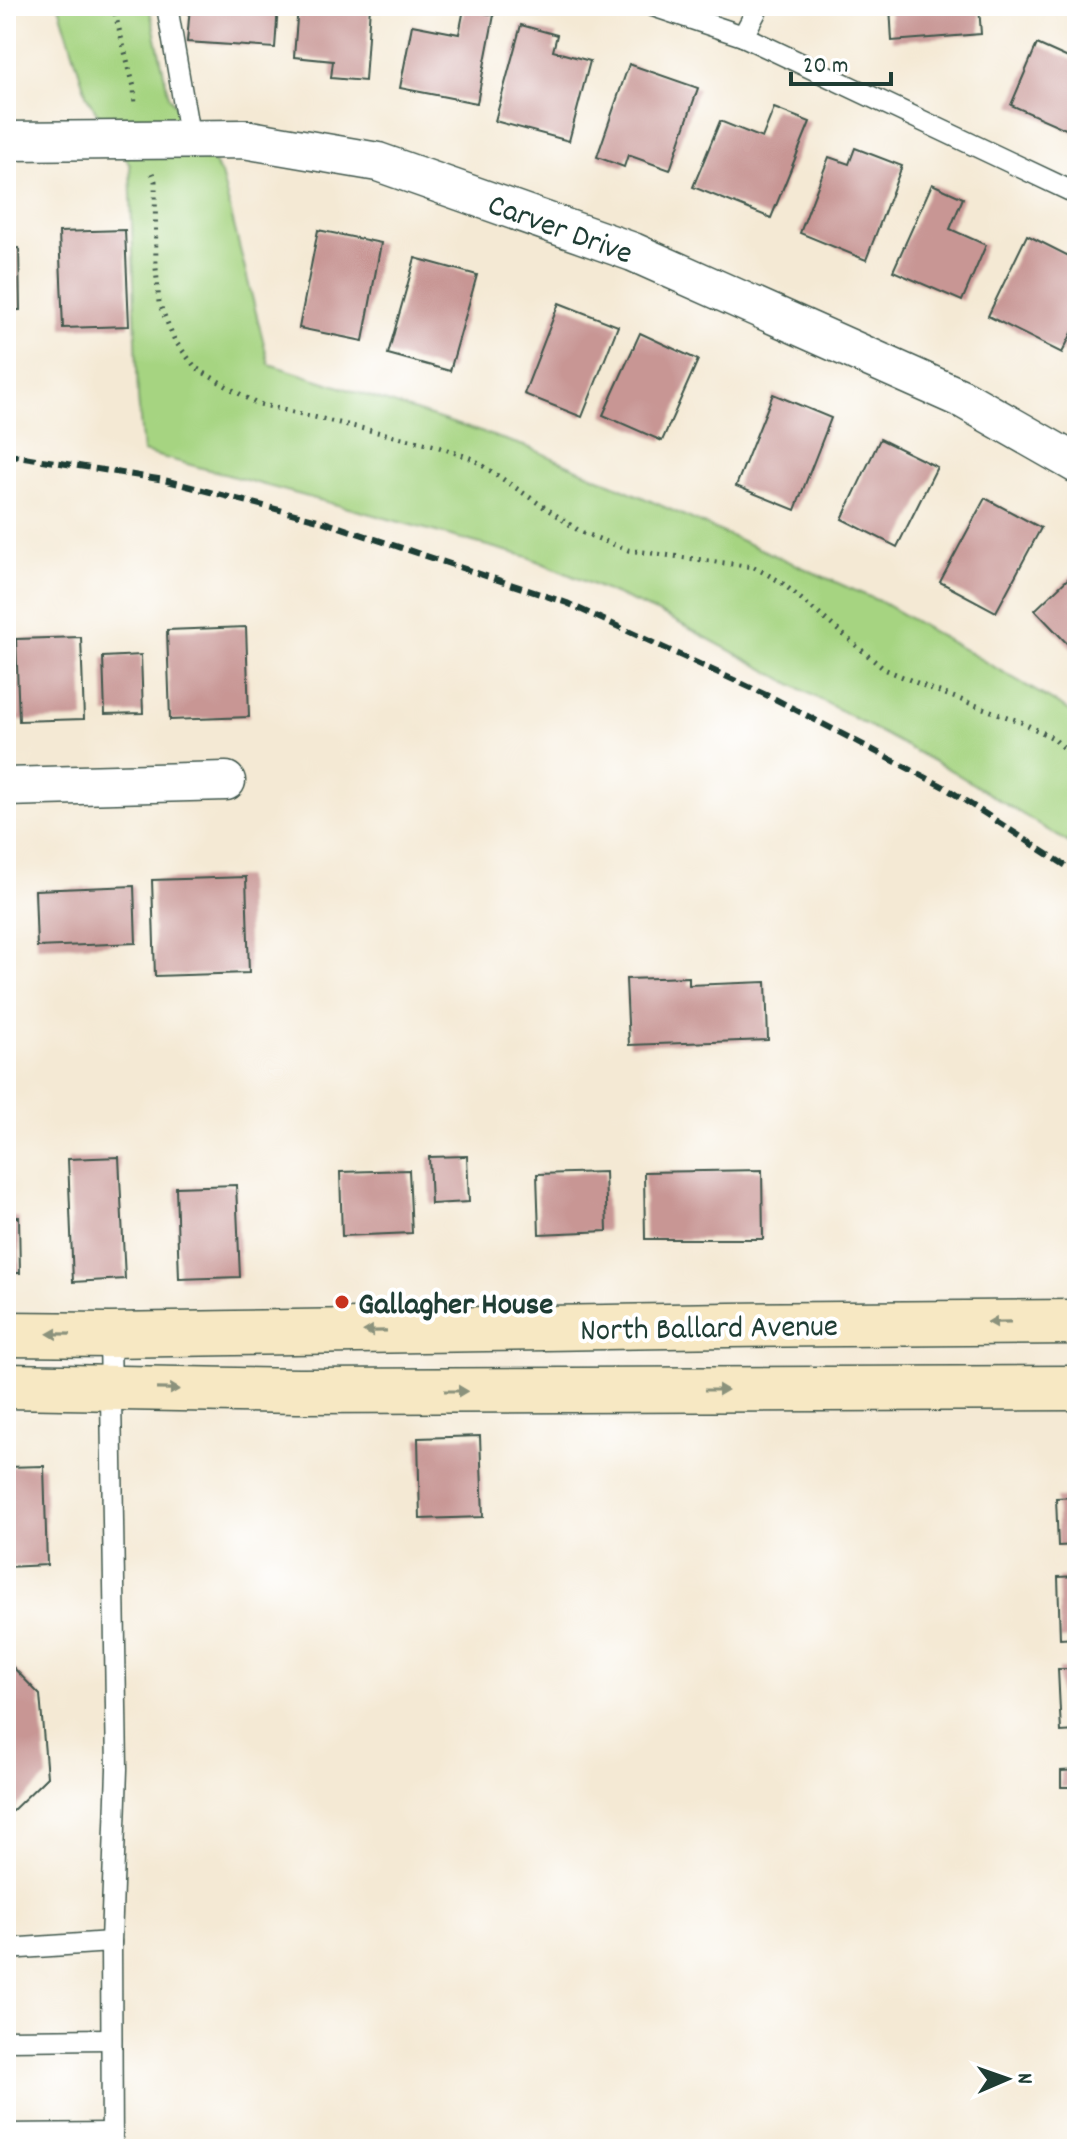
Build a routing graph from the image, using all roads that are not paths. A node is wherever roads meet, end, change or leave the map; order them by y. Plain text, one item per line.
1 (167, 6) edge
2 (653, 6) edge
3 (759, 6) edge
4 (743, 36) junction
5 (190, 140) junction
6 (6, 141) edge
7 (1077, 194) edge
8 (1077, 464) edge
9 (226, 781) dead end
10 (6, 787) edge
11 (1077, 1322) edge
12 (6, 1334) edge
13 (110, 1335) junction
14 (6, 1386) edge
15 (112, 1388) junction
16 (1077, 1388) edge
17 (111, 1942) junction
18 (6, 1949) edge
19 (111, 2039) junction
20 (6, 2040) edge
21 (6, 2134) edge
22 (112, 2141) edge

1 - 5 lane
2 - 4 lane
3 - 4 lane
4 - 7 lane
5 - 6 street, Carver Drive
5 - 8 street, Carver Drive
9 - 10 street
11 -> 13 main road, North Ballard Avenue
13 -> 12 main road, North Ballard Avenue
13 - 15 lane
14 - 15 main road, North Ballard Avenue
15 -> 16 main road, North Ballard Avenue
15 - 17 lane
17 - 18 lane
17 - 19 lane
19 - 20 lane
19 - 22 lane
21 - 22 lane

